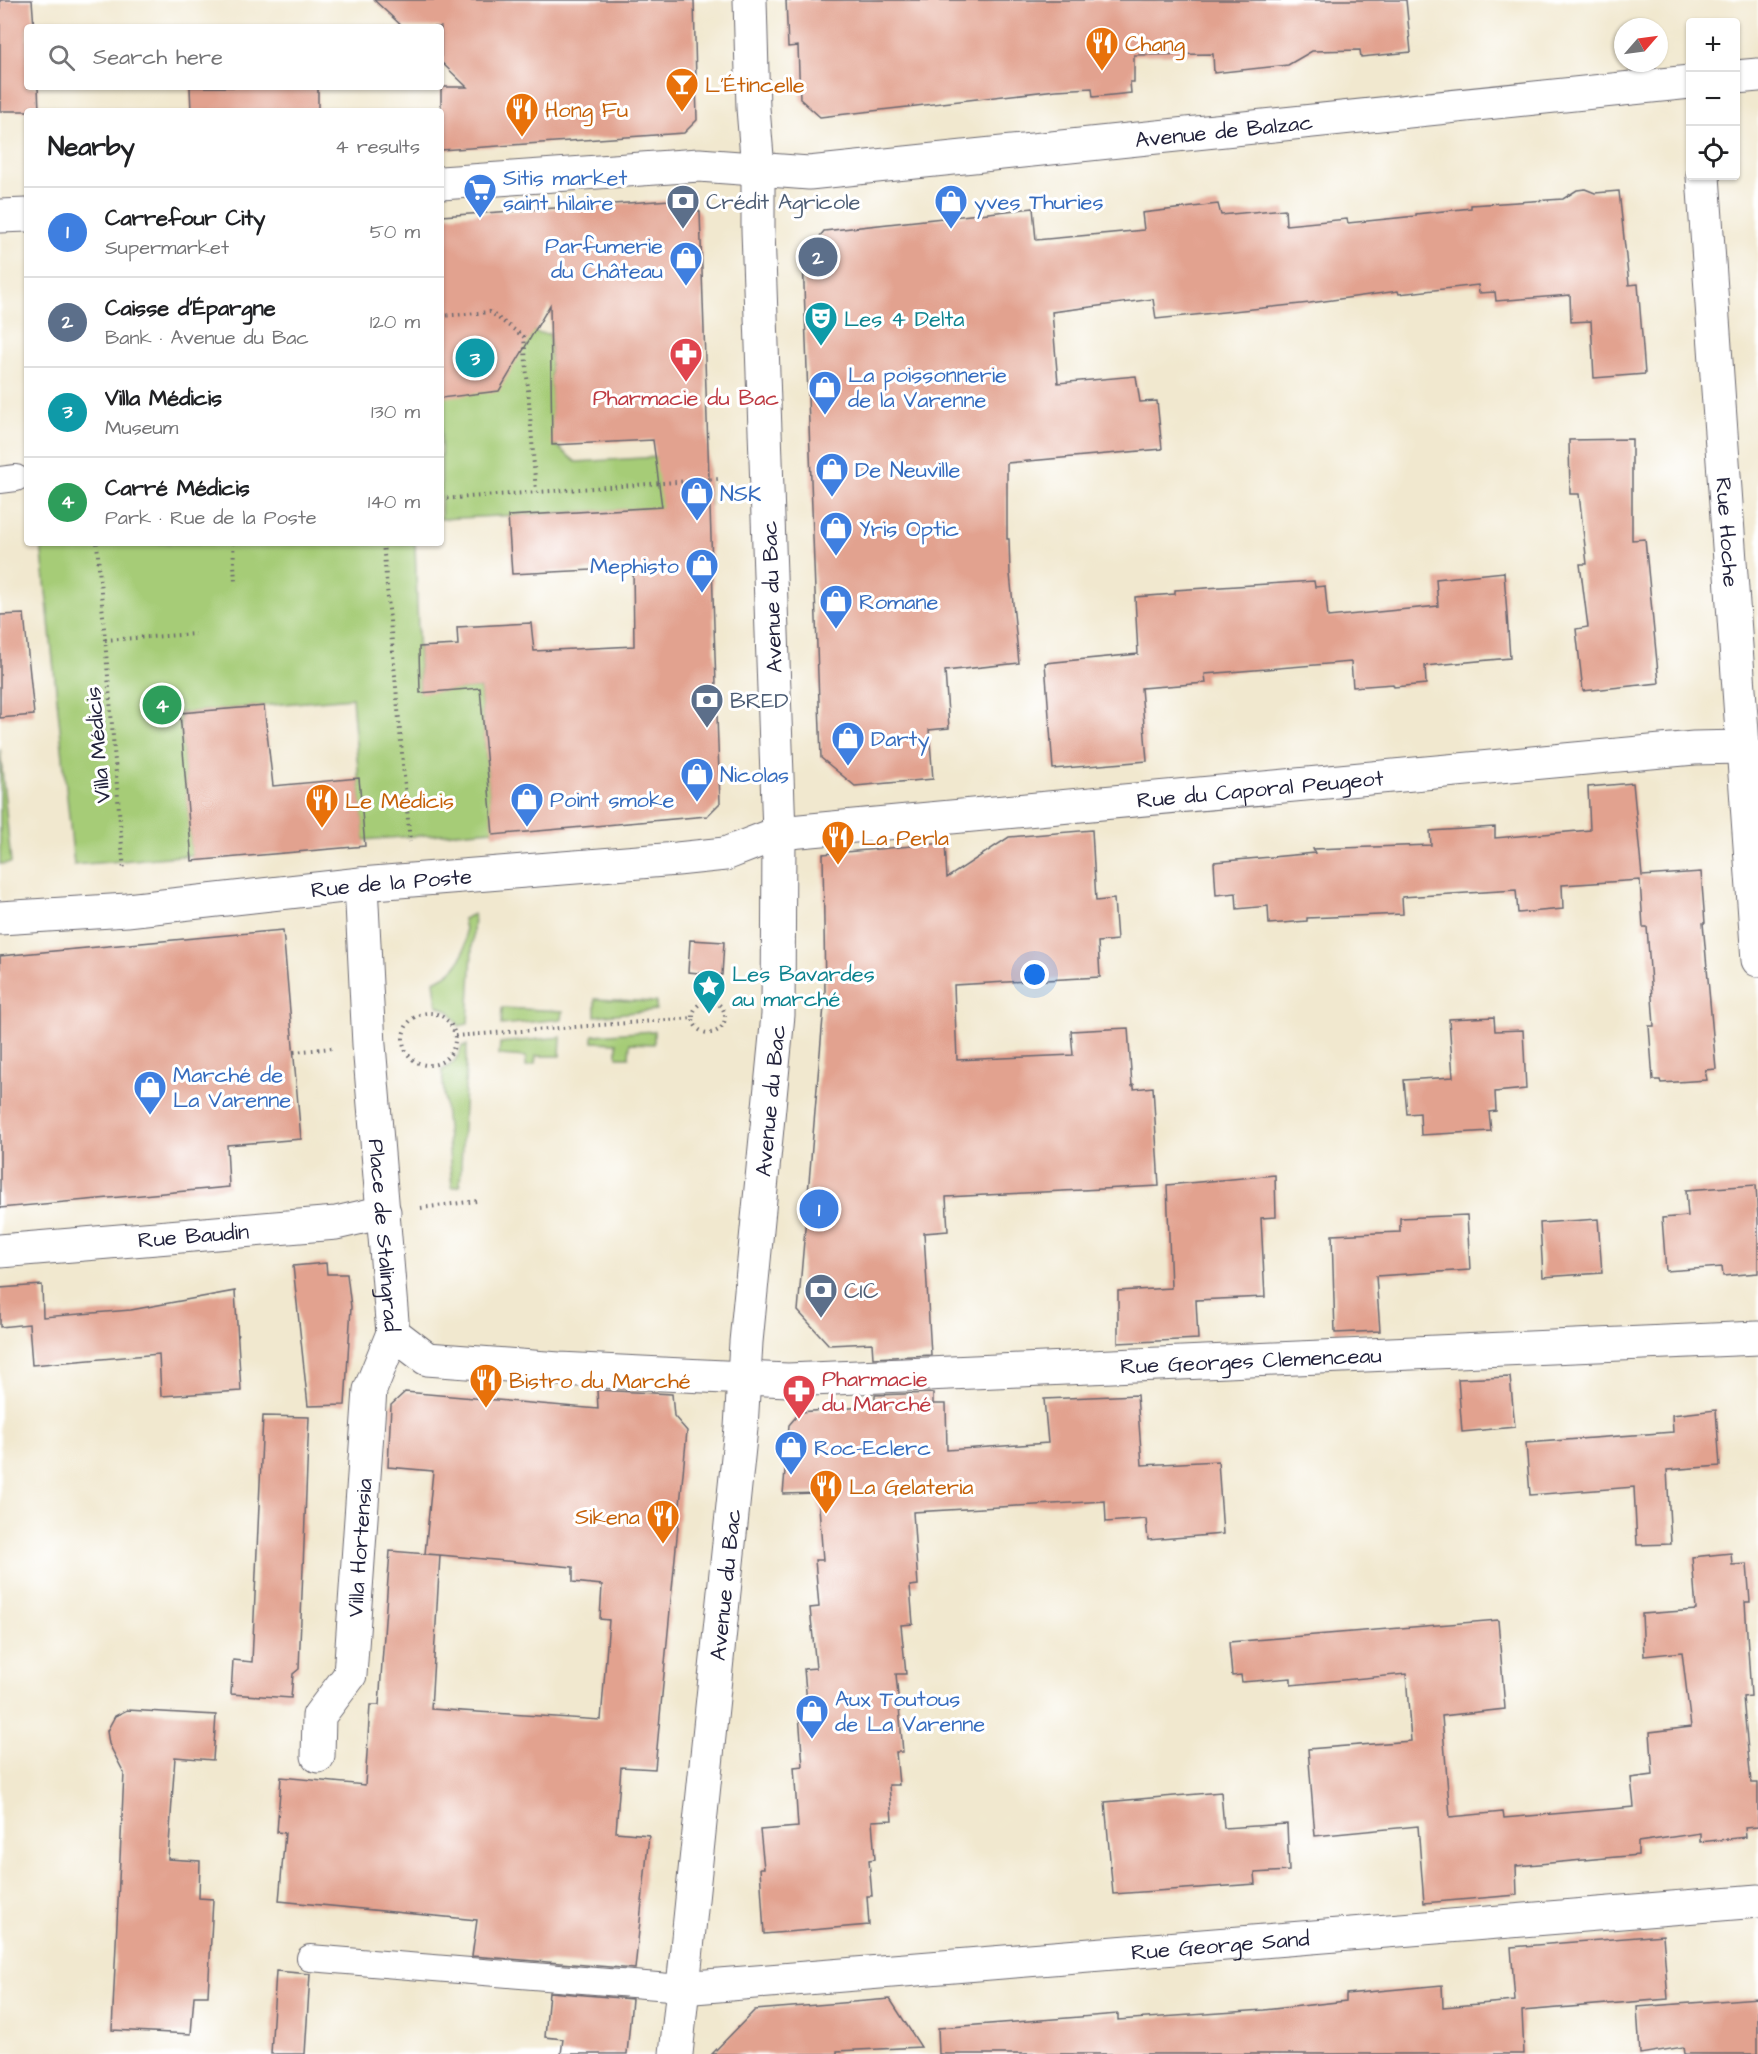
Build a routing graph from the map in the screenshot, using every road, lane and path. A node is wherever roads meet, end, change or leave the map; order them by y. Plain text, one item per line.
1 (750, 0) edge
2 (1758, 75) edge
3 (1740, 77) edge
4 (1686, 82) edge
5 (758, 169) junction
6 (1703, 180) edge
7 (444, 183) edge
8 (24, 215) edge
9 (0, 216) edge
10 (444, 316) edge
11 (718, 479) dead end
12 (536, 492) junction
13 (444, 499) edge
14 (97, 546) edge
15 (232, 546) edge
16 (383, 546) edge
17 (236, 583) dead end
18 (195, 634) dead end
19 (105, 640) junction
20 (1742, 747) junction
21 (779, 833) junction
22 (411, 846) dead end
23 (361, 884) junction
24 (127, 910) junction
25 (0, 918) edge
26 (1758, 960) edge
27 (694, 1018) junction
28 (455, 1036) junction
29 (477, 1201) dead end
30 (384, 1212) junction
31 (0, 1251) edge
32 (393, 1334) junction
33 (1758, 1338) edge
34 (745, 1378) junction
35 (318, 1756) dead end
36 (1758, 1900) edge
37 (310, 1958) dead end
38 (682, 1989) junction
39 (676, 2054) edge

1 - 5 street, Avenue du Bac
2 - 3 street
4 - 5 street, Avenue de Balzac
5 - 7 street, Avenue de Balzac
5 - 21 street, Avenue du Bac
6 - 20 street, Rue Hoche
8 - 9 street
10 - 12 path
11 - 12 path
12 - 13 path
14 - 19 path, Villa Médicis
15 - 17 path
16 - 22 path
18 - 19 path
19 - 24 path, Villa Médicis
20 - 21 street, Rue du Caporal Peugeot
20 - 26 street, Rue Hoche
21 - 23 street, Rue de la Poste
21 - 34 street, Avenue du Bac
23 - 24 street, Rue de la Poste
23 - 30 street, Place de Stalingrad
24 - 25 street, Rue de la Poste
27 - 27 path
27 - 28 path
28 - 28 path
29 - 30 path
30 - 31 street, Rue Baudin
30 - 32 street, Place de Stalingrad
32 - 34 street, Place de Stalingrad
32 - 35 street, Villa Hortensia
33 - 34 street, Rue Georges Clemenceau
34 - 38 street, Avenue du Bac
36 - 38 street, Rue George Sand
37 - 38 lane
38 - 39 street, Avenue du Bac

